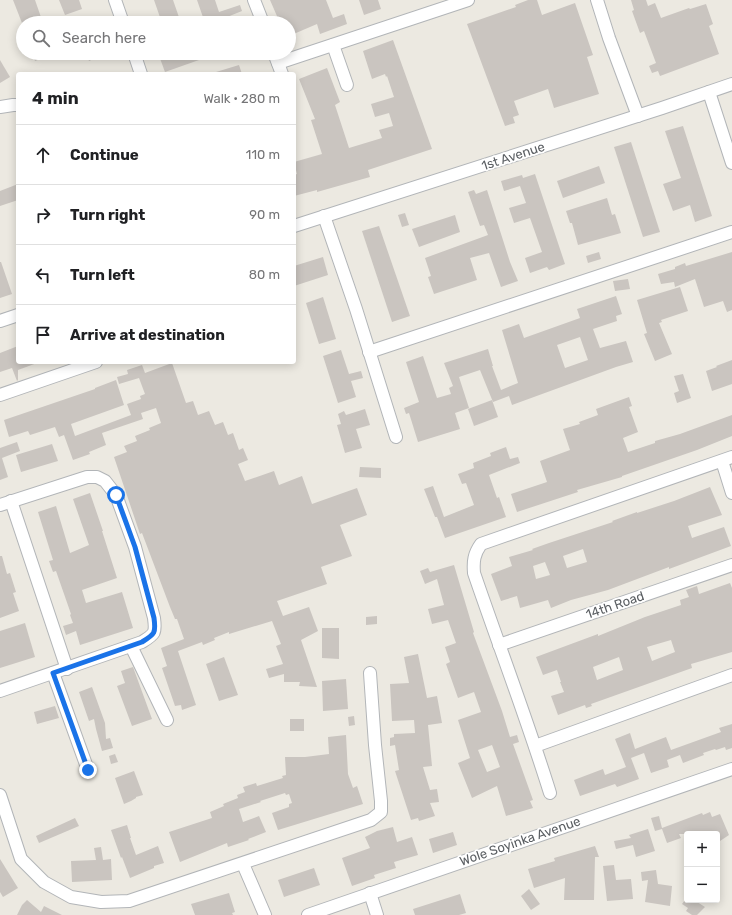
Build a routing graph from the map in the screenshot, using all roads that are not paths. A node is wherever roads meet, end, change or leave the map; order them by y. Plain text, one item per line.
1 (115, 0) edge
2 (254, 0) edge
3 (468, 0) edge
4 (597, 0) edge
5 (121, 16) edge
6 (260, 16) edge
7 (333, 45) junction
8 (296, 57) edge
9 (136, 60) edge
10 (140, 72) edge
11 (732, 84) edge
12 (347, 85) dead end
13 (709, 92) junction
14 (16, 105) edge
15 (0, 107) edge
16 (638, 116) junction
17 (732, 163) edge
18 (324, 216) junction
19 (296, 225) edge
20 (732, 232) edge
21 (16, 316) edge
22 (0, 321) edge
23 (370, 352) junction
24 (90, 364) edge
25 (0, 395) edge
26 (396, 437) dead end
27 (727, 459) edge
28 (732, 493) edge
29 (6, 503) edge
30 (732, 565) edge
31 (131, 646) junction
32 (499, 646) junction
33 (67, 669) junction
34 (53, 673) junction
35 (370, 673) dead end
36 (732, 675) edge
37 (0, 691) edge
38 (167, 720) dead end
39 (535, 746) junction
40 (88, 770) dead end
41 (731, 773) edge
42 (550, 793) dead end
43 (0, 795) edge
44 (243, 864) junction
45 (370, 893) junction
46 (265, 915) edge
47 (308, 915) edge
48 (377, 915) edge

1 - 5 street
2 - 6 street
3 - 7 street
4 - 16 street
7 - 8 street
7 - 12 street
9 - 10 street
11 - 13 street, 1st Avenue
13 - 16 street, 1st Avenue
13 - 17 street
14 - 15 street
16 - 18 street, 1st Avenue
18 - 19 street, 1st Avenue
18 - 23 street
20 - 23 street
21 - 22 street
23 - 26 street
24 - 25 street
27 - 28 street
27 - 32 street
29 - 31 street
29 - 33 street
30 - 32 street, 14th Road
31 - 33 street
31 - 38 street
32 - 39 street
33 - 34 street
34 - 37 street
34 - 40 street
35 - 44 street
36 - 39 street
39 - 42 street
41 - 45 street, Wole Soyinka Avenue
43 - 44 street
44 - 46 street
45 - 47 street, Wole Soyinka Avenue
45 - 48 street

